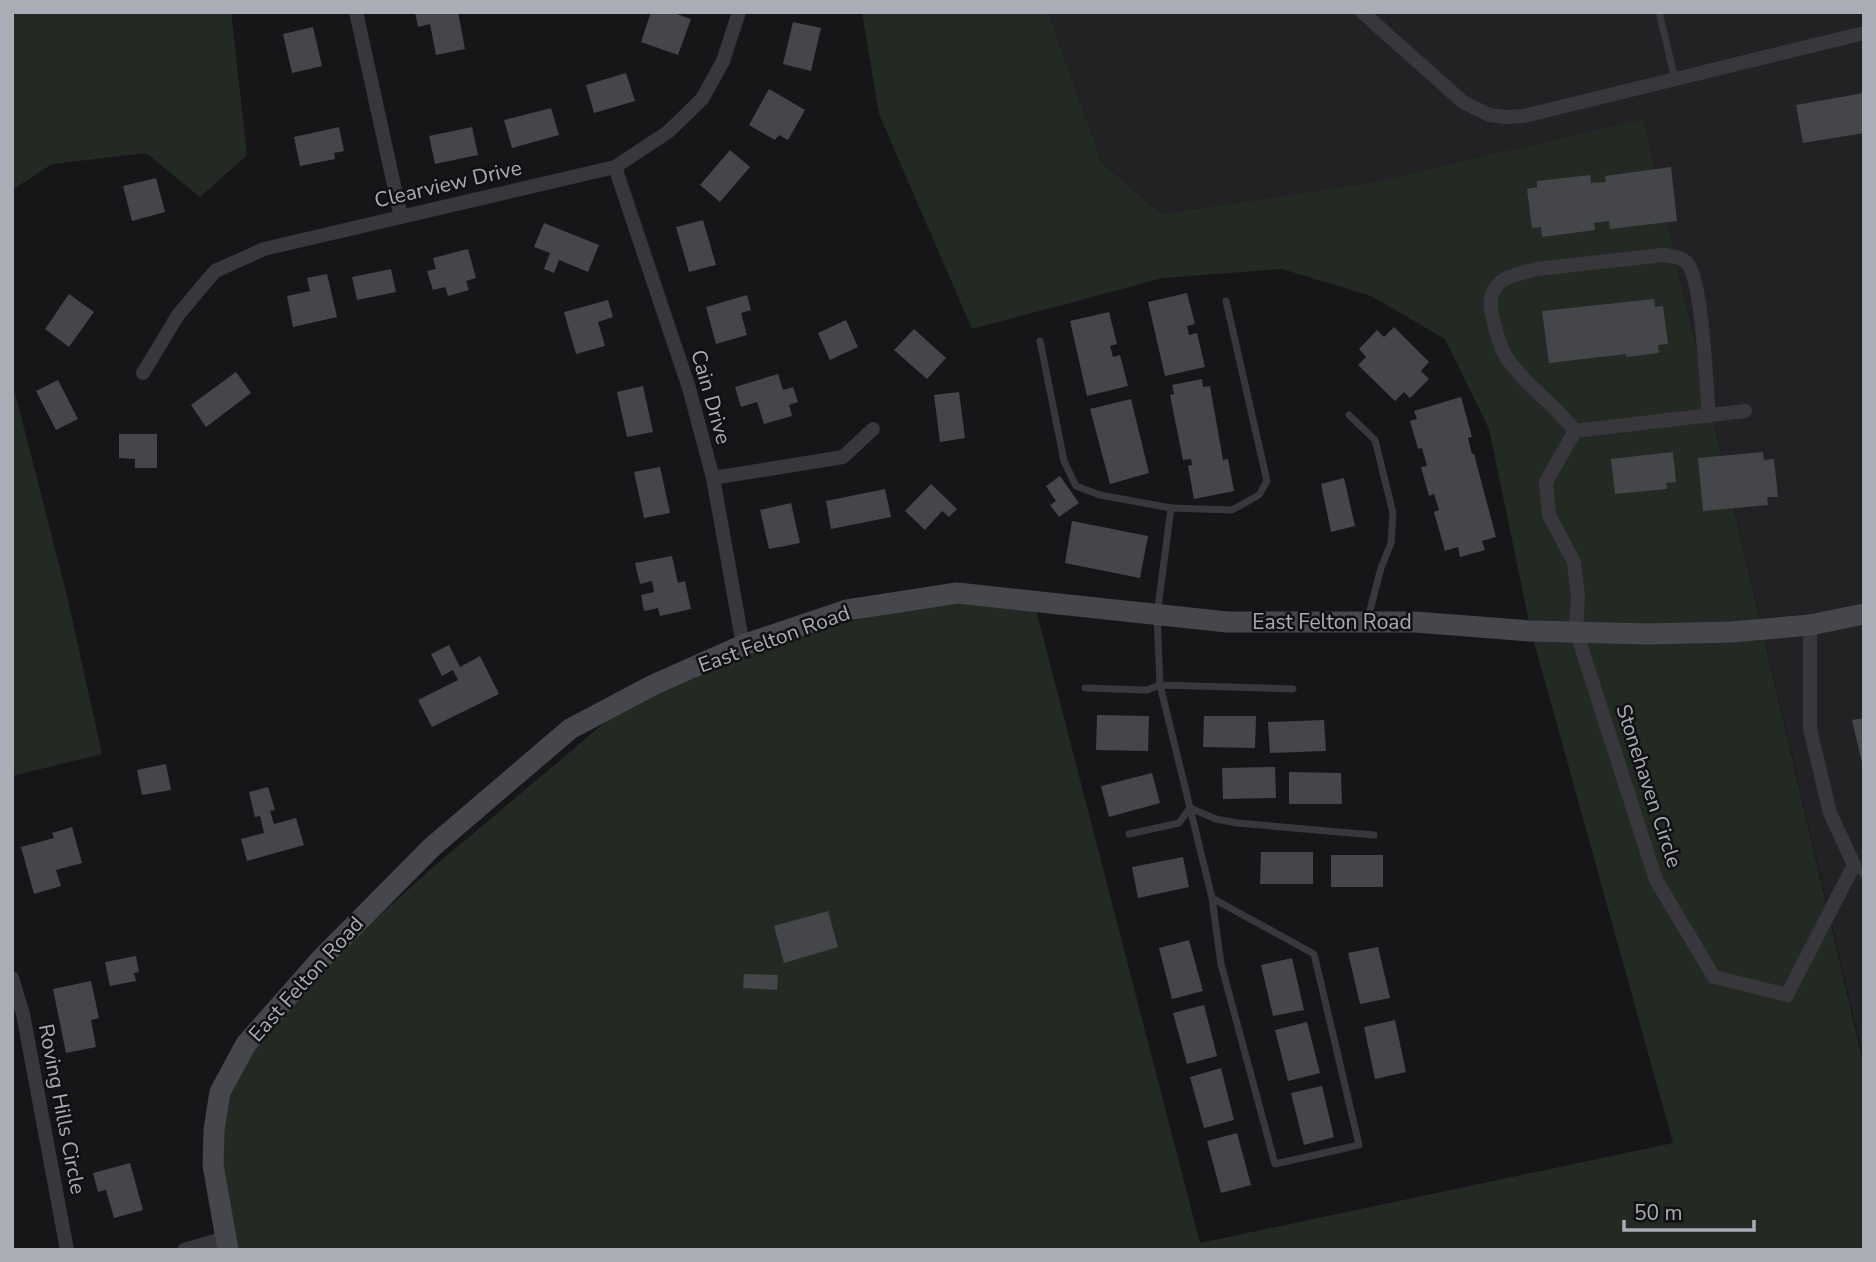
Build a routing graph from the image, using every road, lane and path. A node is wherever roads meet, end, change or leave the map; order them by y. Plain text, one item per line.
1 (356, 12) edge
2 (739, 12) edge
3 (1362, 12) edge
4 (1659, 12) edge
5 (1864, 33) edge
6 (1675, 79) junction
7 (615, 167) junction
8 (401, 217) junction
9 (1226, 301) dead end
10 (1040, 341) dead end
11 (143, 373) dead end
12 (1745, 411) dead end
13 (1349, 415) dead end
14 (1709, 416) junction
15 (873, 429) dead end
16 (1575, 431) junction
17 (713, 478) junction
18 (1171, 508) junction
19 (1864, 614) edge
20 (1157, 615) junction
21 (1367, 622) junction
22 (1810, 625) junction
23 (1576, 631) junction
24 (743, 645) junction
25 (1160, 685) junction
26 (1085, 688) dead end
27 (1293, 690) dead end
28 (1190, 808) junction
29 (1129, 834) dead end
30 (1374, 835) dead end
31 (1859, 870) edge
32 (1212, 898) junction
33 (12, 978) edge
34 (227, 1244) edge
35 (67, 1250) edge
36 (184, 1250) edge

1 - 8 street
2 - 7 street, Clearview Drive
3 - 6 street
4 - 6 lane
5 - 6 street
7 - 8 street, Clearview Drive
7 - 17 street, Cain Drive
8 - 11 street, Clearview Drive
9 - 18 lane
10 - 18 lane
12 - 14 street
13 - 21 lane
14 - 16 street
14 - 16 street
15 - 17 street
16 - 23 street
17 - 24 street, Cain Drive
18 - 20 lane
19 - 22 street, East Felton Road
20 - 21 street, East Felton Road
20 - 24 street, East Felton Road
20 - 25 lane
21 - 23 street, East Felton Road
22 - 23 street, East Felton Road
22 - 31 street, Stonehaven Circle
23 - 31 street, Stonehaven Circle
24 - 34 street, East Felton Road
25 - 26 lane
25 - 27 lane
25 - 28 lane
28 - 29 lane
28 - 30 lane
28 - 32 lane
32 - 32 lane
33 - 35 street, Roving Hills Circle
34 - 36 street

